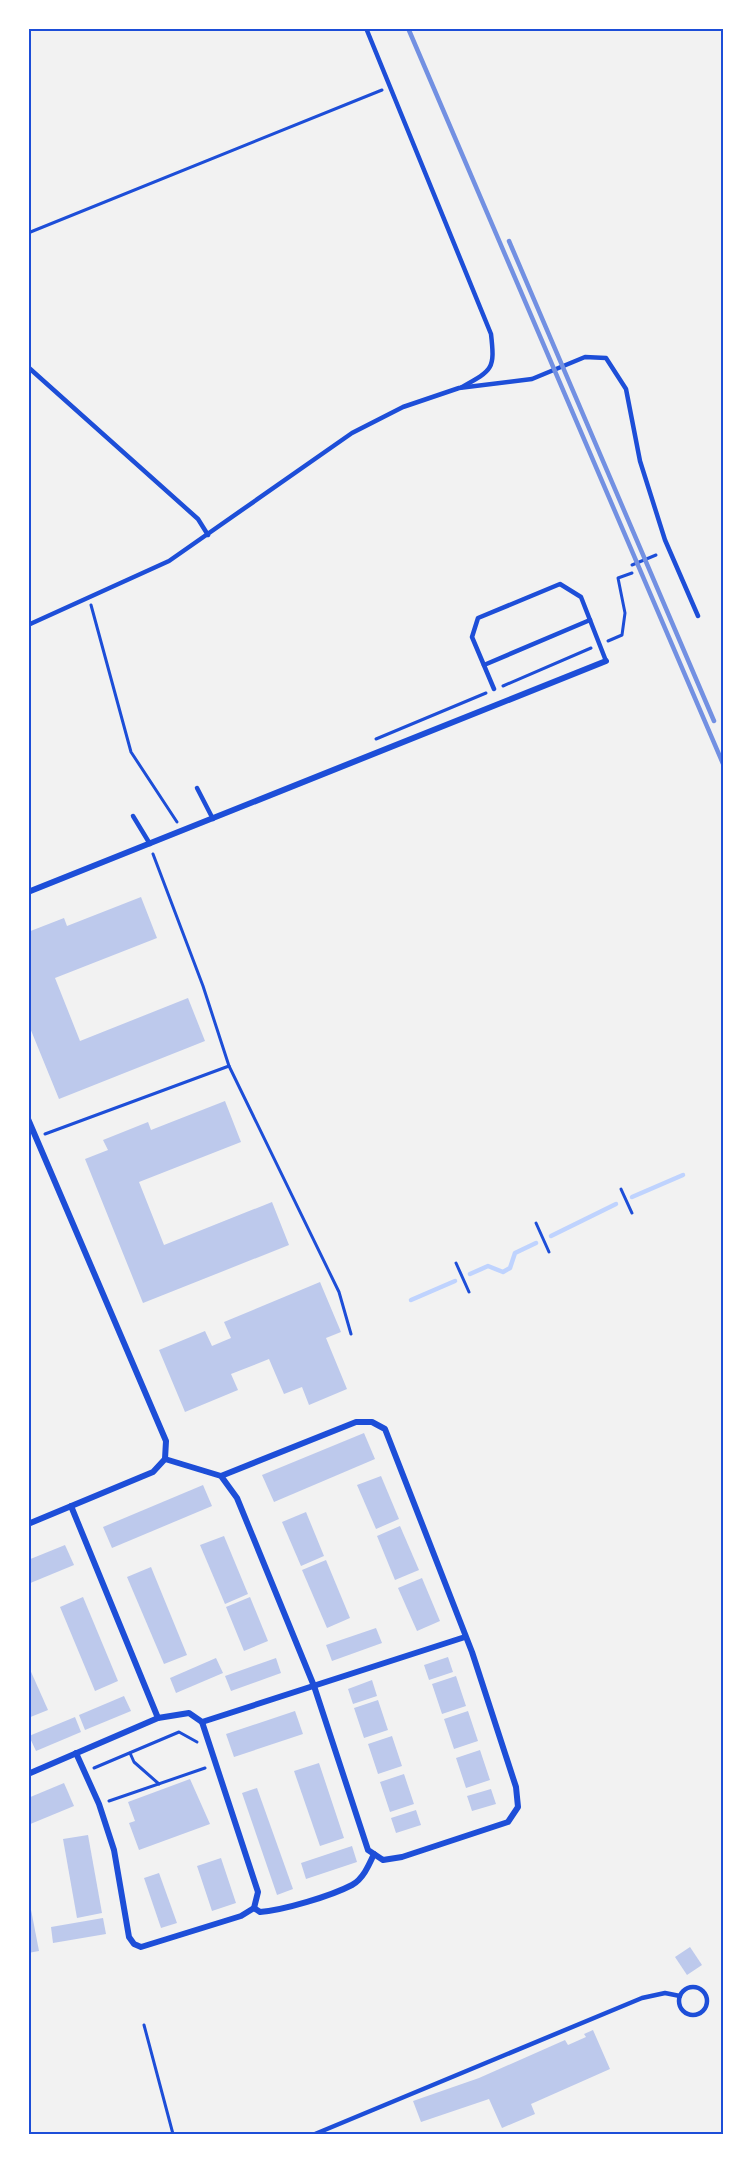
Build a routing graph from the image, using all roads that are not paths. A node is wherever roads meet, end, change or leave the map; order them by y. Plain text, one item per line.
1 (366, 28) edge
2 (28, 367) edge
3 (459, 388) junction
4 (208, 535) junction
5 (698, 616) dead end
6 (590, 620) junction
7 (28, 625) edge
8 (606, 661) joint
9 (484, 665) junction
10 (494, 689) road end
11 (197, 788) dead end
12 (134, 816) dead end
13 (213, 819) junction
14 (150, 844) junction
15 (28, 892) edge
16 (28, 1119) edge
17 (165, 1459) junction
18 (221, 1476) junction
19 (71, 1506) junction
20 (28, 1524) edge
21 (465, 1637) junction
22 (314, 1686) junction
23 (158, 1718) junction
24 (202, 1722) junction
25 (76, 1753) junction
26 (28, 1774) edge
27 (374, 1854) junction
28 (254, 1908) junction
29 (680, 1996) junction
30 (692, 2015) junction
31 (691, 2024) dead end
32 (315, 2134) edge

1 - 3 lane
2 - 4 lane
3 - 4 lane
3 - 5 lane
4 - 7 lane
6 - 8 lane
6 - 9 lane
6 - 9 lane
8 - 13 street
9 - 10 lane
11 - 13 lane
12 - 14 lane
13 - 14 street
14 - 15 street
16 - 17 street
17 - 18 street
17 - 19 street
18 - 21 street
18 - 22 street
19 - 20 street
19 - 23 street
21 - 22 street
21 - 27 street
22 - 24 street
22 - 27 street
23 - 24 street
23 - 25 street
24 - 28 street
25 - 26 street
25 - 28 street
27 - 28 street
29 - 30 lane
29 - 30 lane
29 - 32 lane
30 - 31 lane

